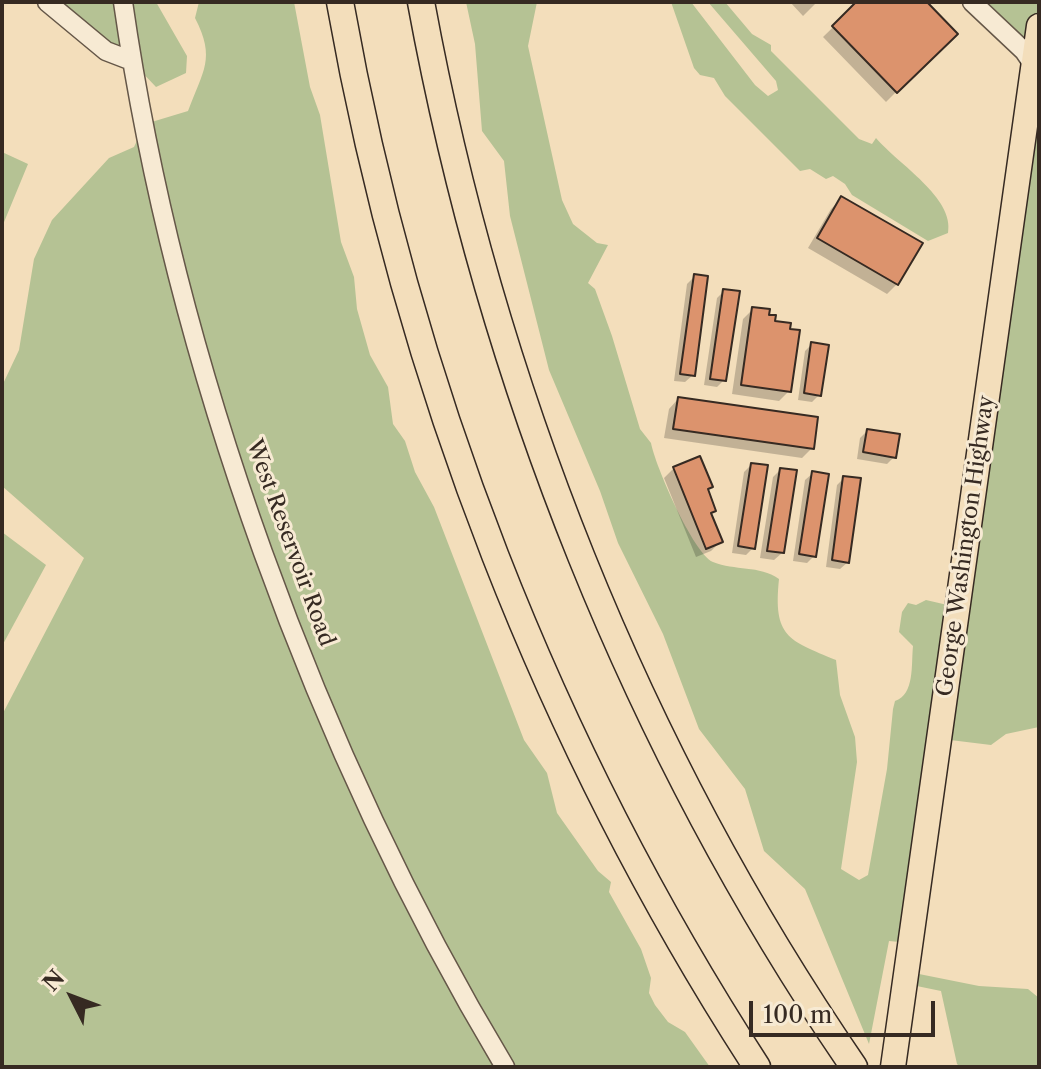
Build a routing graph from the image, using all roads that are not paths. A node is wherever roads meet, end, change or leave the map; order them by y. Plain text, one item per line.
1 (47, 2) edge
2 (123, 2) edge
3 (340, 2) edge
4 (421, 2) edge
5 (972, 2) edge
6 (1039, 26) edge
7 (132, 61) junction
8 (1036, 68) edge
9 (894, 1056) edge
10 (505, 1067) edge
11 (757, 1067) edge
12 (854, 1067) edge

1 - 7 street
2 - 7 street, West Reservoir Road
3 - 11 highway
4 - 12 highway
5 - 8 street
6 - 8 main road, George Washington Highway
7 - 10 street, West Reservoir Road
8 - 9 main road, George Washington Highway

